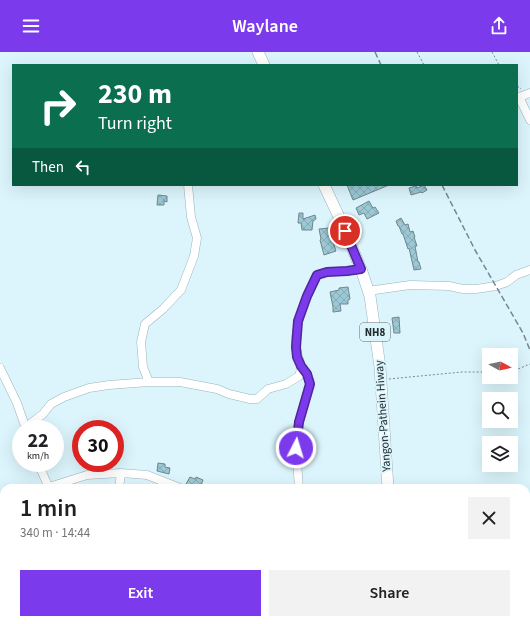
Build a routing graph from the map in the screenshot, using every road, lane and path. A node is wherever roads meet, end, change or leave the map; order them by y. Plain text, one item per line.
1 (258, 52) edge
2 (417, 52) edge
3 (492, 52) edge
4 (264, 64) edge
5 (423, 64) edge
6 (498, 64) edge
7 (530, 92) edge
8 (518, 97) edge
9 (530, 120) edge
10 (188, 186) edge
11 (324, 186) edge
12 (361, 269) junction
13 (530, 270) edge
14 (368, 291) junction
15 (530, 364) edge
16 (301, 366) junction
17 (0, 368) edge
18 (518, 369) edge
19 (482, 372) edge
20 (381, 380) junction
21 (149, 382) junction
22 (23, 420) edge
23 (36, 420) edge
24 (42, 472) edge
25 (121, 473) junction
26 (47, 484) edge
27 (61, 484) edge
28 (120, 484) edge
29 (170, 484) edge
30 (299, 484) edge
31 (388, 484) edge

1 - 4 highway
2 - 5 path
3 - 6 path
7 - 8 street
8 - 9 street
10 - 21 street
11 - 12 highway, Yangon-Pathein Hiway / NH8
12 - 14 highway, Yangon-Pathein Hiway / NH8
12 - 16 street
13 - 14 street
14 - 20 highway, Yangon-Pathein Hiway / NH8
15 - 18 path
16 - 21 street
16 - 30 street
17 - 22 street
19 - 20 path
20 - 31 highway, Yangon-Pathein Hiway / NH8
21 - 23 street
24 - 26 street
25 - 27 street
25 - 28 street
25 - 29 street

